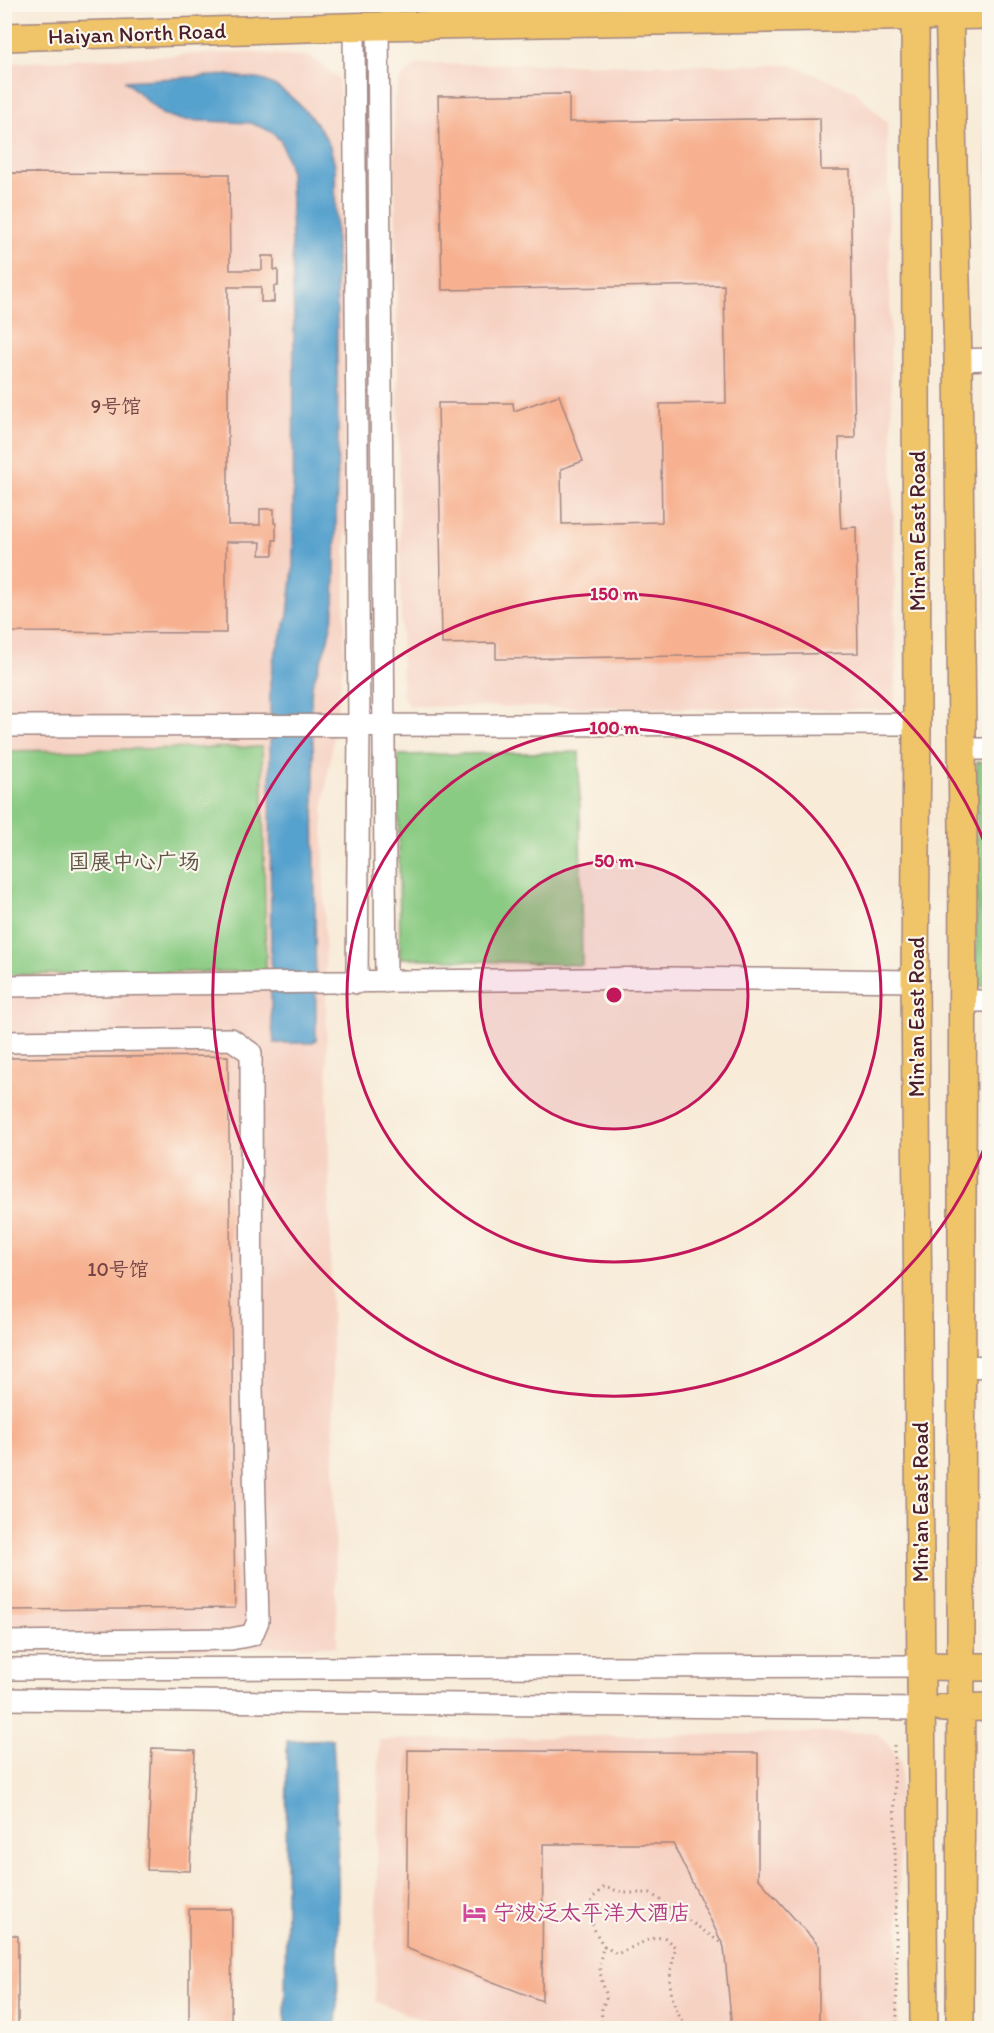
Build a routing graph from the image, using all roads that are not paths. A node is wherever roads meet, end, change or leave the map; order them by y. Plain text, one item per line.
1 (949, 10) edge
2 (915, 11) edge
3 (990, 15) edge
4 (366, 27) junction
5 (4, 37) edge
6 (990, 359) edge
7 (958, 360) junction
8 (384, 724) junction
9 (917, 724) junction
10 (359, 725) junction
11 (4, 726) edge
12 (962, 749) junction
13 (990, 749) edge
14 (915, 981) junction
15 (357, 982) junction
16 (386, 982) junction
17 (4, 986) edge
18 (963, 1001) junction
19 (990, 1001) edge
20 (4, 1042) edge
21 (961, 1366) junction
22 (990, 1366) edge
23 (4, 1642) edge
24 (921, 1666) junction
25 (990, 1667) edge
26 (960, 1668) junction
27 (4, 1669) edge
28 (4, 1699) edge
29 (960, 1707) junction
30 (990, 1707) edge
31 (921, 1709) junction
32 (924, 2028) edge
33 (960, 2028) edge

1 - 2 main road, Haiyan North Road
1 - 3 main road, Haiyan North Road
1 - 7 main road, Min'an East Road
2 - 4 main road, Haiyan North Road
2 - 9 main road, Min'an East Road
4 - 5 main road, Haiyan North Road
4 - 8 street
4 - 10 street
6 - 7 street
7 - 12 main road, Min'an East Road
8 - 9 street
8 - 10 street
8 - 16 street
9 - 14 main road, Min'an East Road
10 - 11 street
10 - 15 street
12 - 13 street
12 - 18 main road, Min'an East Road
14 - 16 street
14 - 24 main road, Min'an East Road
15 - 16 street
15 - 17 street
18 - 19 street
18 - 21 main road, Min'an East Road
20 - 23 street
21 - 22 street
21 - 26 main road, Min'an East Road
24 - 26 main road
24 - 27 street
24 - 31 main road, Min'an East Road
25 - 26 main road
26 - 29 main road, Min'an East Road
28 - 31 street
29 - 30 main road
29 - 31 main road
29 - 33 main road, Min'an East Road
31 - 32 main road, Min'an East Road

